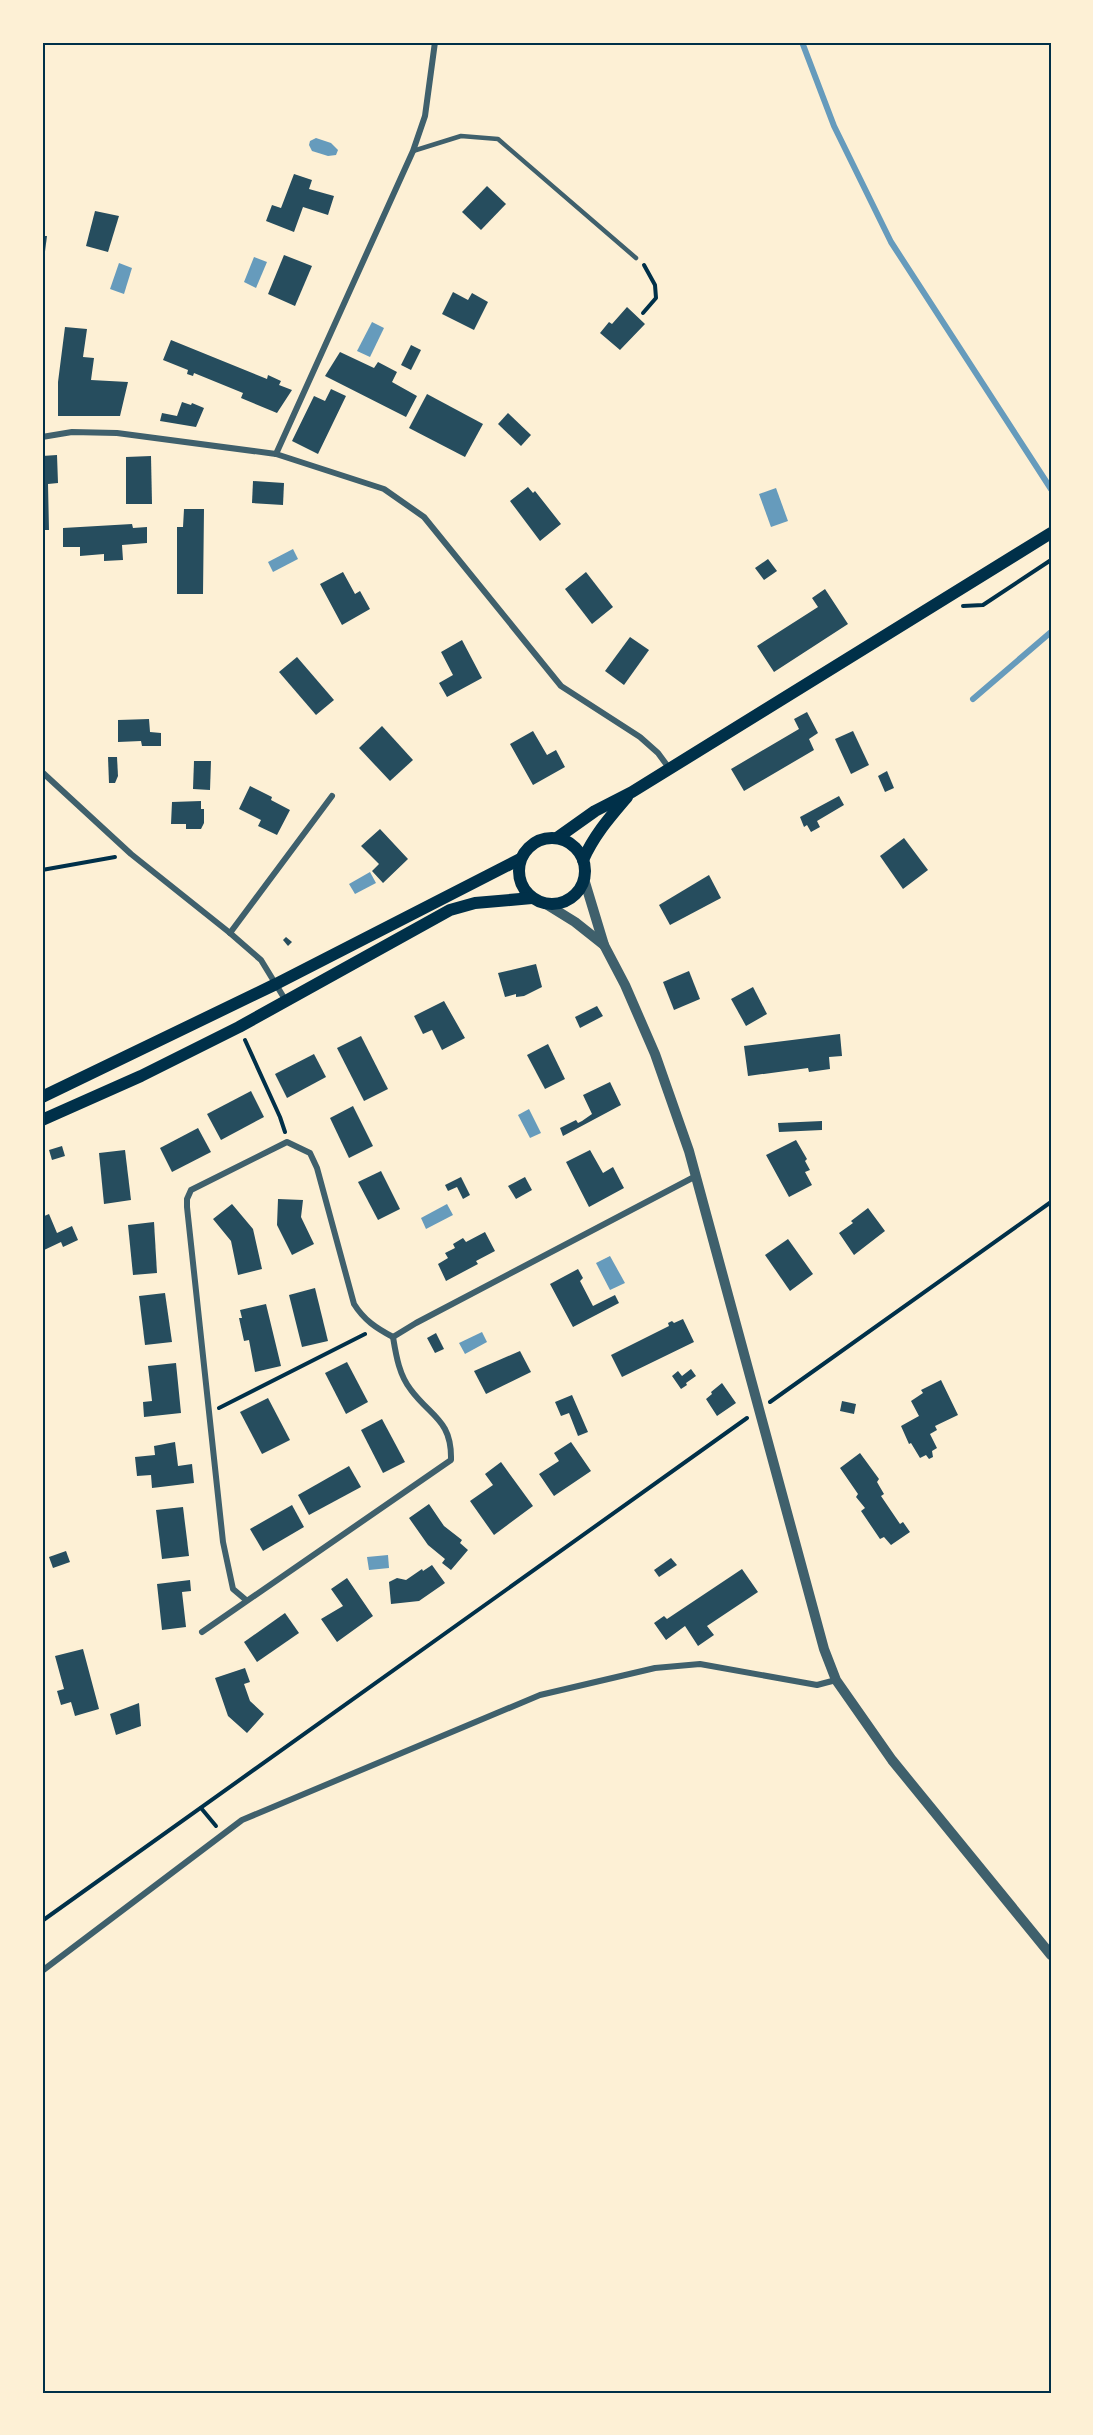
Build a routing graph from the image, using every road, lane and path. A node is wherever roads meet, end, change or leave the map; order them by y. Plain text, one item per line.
1 (435, 42) edge
2 (414, 151) junction
3 (636, 258) joint
4 (643, 313) dead end
5 (42, 437) edge
6 (276, 454) junction
7 (1051, 533) edge
8 (1051, 560) edge
9 (953, 594) junction
10 (669, 768) junction
11 (42, 772) edge
12 (632, 792) junction
13 (332, 796) dead end
14 (557, 838) junction
15 (131, 854) junction
16 (520, 859) junction
17 (583, 860) junction
18 (42, 870) edge
19 (584, 879) junction
20 (532, 898) junction
21 (546, 904) junction
22 (230, 933) junction
23 (604, 945) junction
24 (276, 984) junction
25 (286, 1002) junction
26 (239, 1027) junction
27 (42, 1097) edge
28 (42, 1120) edge
29 (287, 1142) junction
30 (697, 1176) junction
31 (1051, 1202) edge
32 (376, 1328) junction
33 (393, 1337) junction
34 (760, 1409) junction
35 (210, 1412) junction
36 (246, 1600) junction
37 (202, 1632) dead end
38 (836, 1680) junction
39 (201, 1808) junction
40 (222, 1834) junction
41 (42, 1921) edge
42 (1051, 1955) edge
43 (42, 1971) edge

1 - 2 street
2 - 3 lane
2 - 6 street
3 - 4 path
5 - 6 street
6 - 10 street
7 - 9 main road
8 - 9 path
9 - 10 main road
10 - 12 main road
11 - 15 street
12 - 14 main road
12 - 17 main road
13 - 22 street
14 - 16 main road
14 - 17 main road
15 - 18 path
15 - 22 street
16 - 20 main road
16 - 24 main road
17 - 19 main road
19 - 21 main road
19 - 23 street
20 - 21 main road
20 - 25 main road
21 - 23 street
22 - 24 street
23 - 30 street
24 - 25 street
24 - 27 main road
25 - 26 main road
26 - 28 main road
26 - 29 path
29 - 32 street
29 - 35 street
30 - 33 street
30 - 34 street
31 - 34 path
32 - 33 street
32 - 35 path
33 - 36 street
34 - 38 street
34 - 39 path
35 - 36 street
36 - 37 street
38 - 40 street
38 - 42 street
39 - 40 path
39 - 41 path
40 - 43 street

